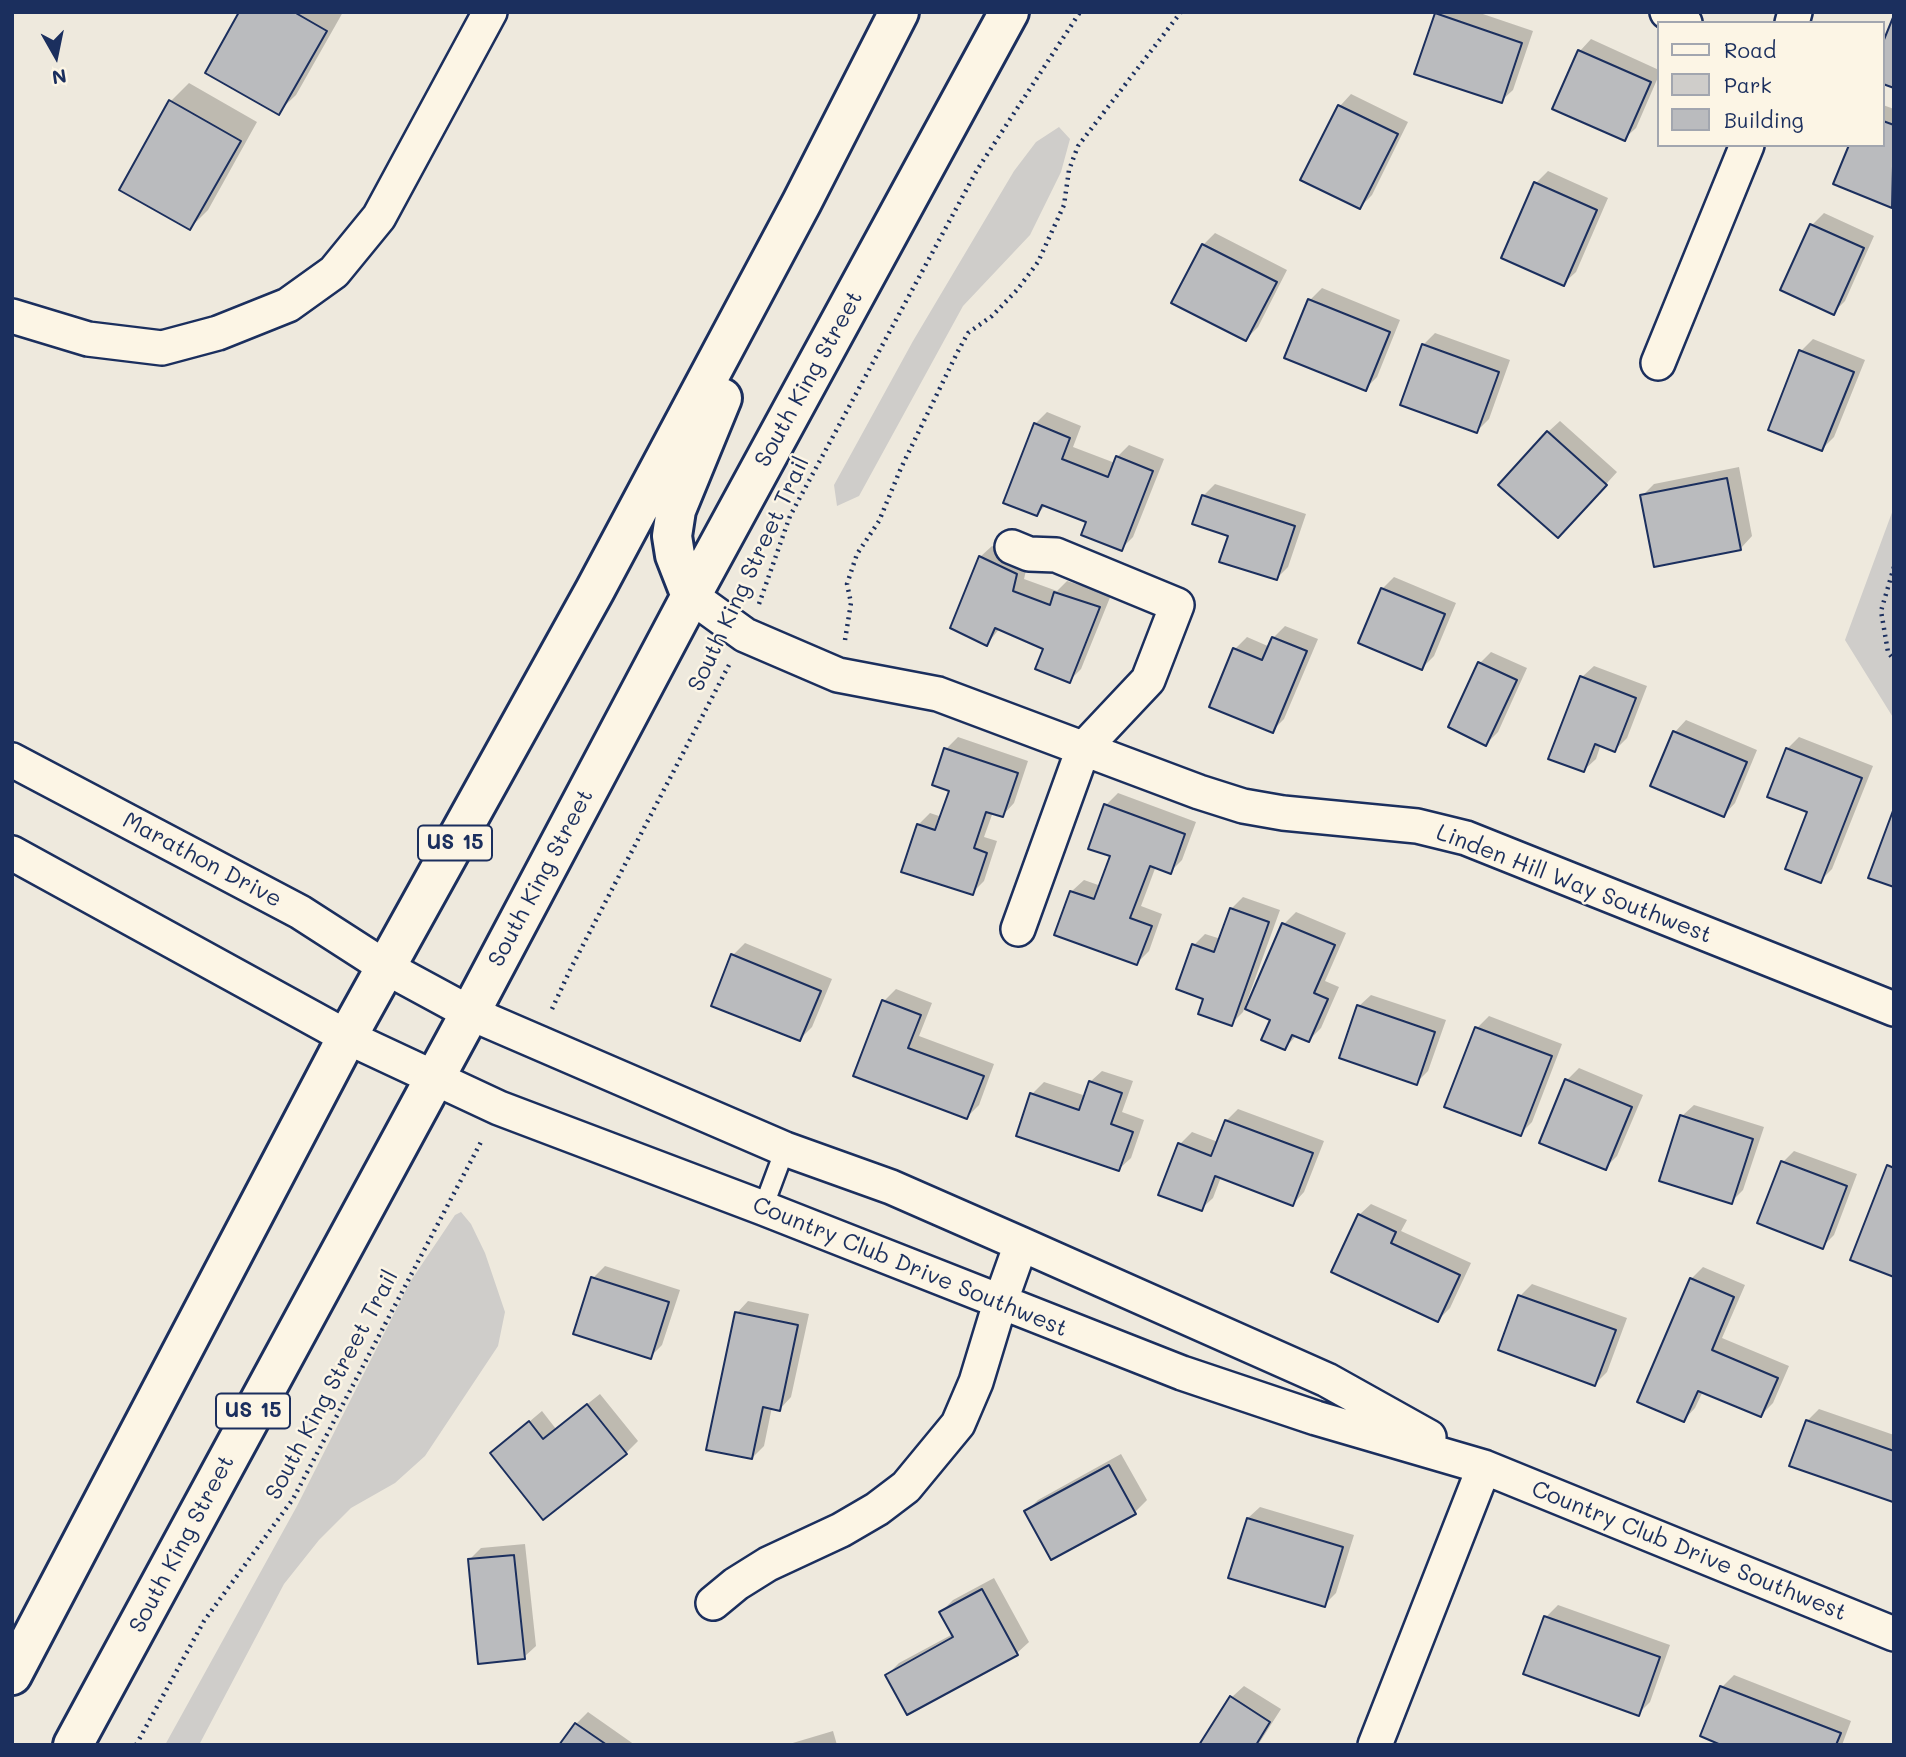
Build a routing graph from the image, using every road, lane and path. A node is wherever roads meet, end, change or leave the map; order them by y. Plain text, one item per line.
1 (490, 12) edge
2 (899, 12) edge
3 (1009, 12) edge
4 (1080, 12) edge
5 (1181, 12) edge
6 (1746, 147) edge
7 (802, 202) junction
8 (12, 316) edge
9 (1658, 363) dead end
10 (1012, 547) dead end
11 (1894, 566) edge
12 (691, 596) junction
13 (745, 635) junction
14 (1894, 660) edge
15 (838, 675) junction
16 (1083, 750) junction
17 (12, 760) edge
18 (12, 853) edge
19 (1018, 929) dead end
20 (387, 968) junction
21 (1894, 1009) edge
22 (470, 1013) junction
23 (550, 1014) dead end
24 (347, 1037) junction
25 (434, 1078) junction
26 (481, 1142) dead end
27 (785, 1149) junction
28 (763, 1208) junction
29 (1021, 1244) junction
30 (1000, 1303) junction
31 (1484, 1467) junction
32 (713, 1603) dead end
33 (1894, 1634) edge
34 (12, 1675) edge
35 (73, 1745) edge
36 (136, 1745) edge
37 (1375, 1745) edge

1 - 8 street
2 - 7 highway, US 15
3 - 12 highway, South King Street / US 15
4 - 13 path, South King Street Trail
5 - 15 path
6 - 9 street
7 - 12 highway
7 - 20 highway, US 15
10 - 16 street
11 - 14 path
12 - 13 street, Linden Hill Way Southwest
12 - 22 highway, South King Street / US 15
13 - 15 street, Linden Hill Way Southwest
13 - 23 path, South King Street Trail
15 - 16 street, Linden Hill Way Southwest
16 - 19 street
16 - 21 street, Linden Hill Way Southwest
17 - 20 street, Marathon Drive
18 - 24 street
20 - 22 street, Country Club Drive Southwest
20 - 24 highway, US 15
22 - 25 highway, South King Street / US 15
22 - 27 street, Country Club Drive Southwest
24 - 25 street, Country Club Drive Southwest
24 - 34 highway, US 15
25 - 28 street, Country Club Drive Southwest
25 - 35 highway, South King Street / US 15
26 - 36 path, South King Street Trail
27 - 28 lane
27 - 29 street, Country Club Drive Southwest
28 - 30 street, Country Club Drive Southwest
29 - 30 street
29 - 31 street, Country Club Drive Southwest
30 - 31 street, Country Club Drive Southwest
30 - 32 street
31 - 33 street, Country Club Drive Southwest
31 - 37 street

